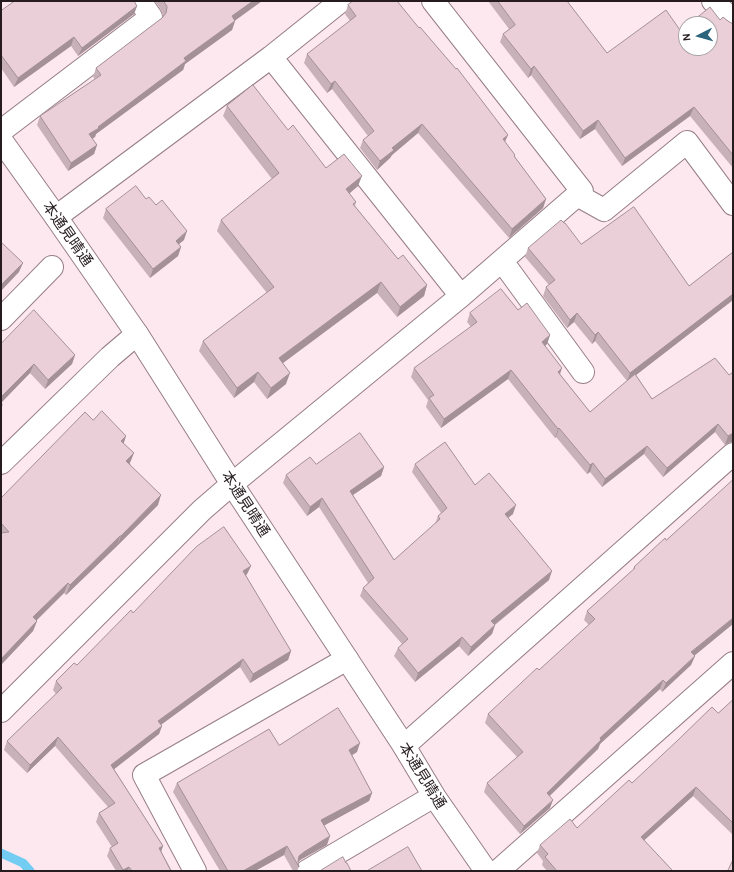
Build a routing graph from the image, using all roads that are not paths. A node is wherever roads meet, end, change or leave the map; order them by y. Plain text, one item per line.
1 (140, 1) edge
2 (341, 1) edge
3 (433, 1) edge
4 (713, 1) edge
5 (733, 21) edge
6 (271, 57) junction
7 (1, 131) edge
8 (1, 140) edge
9 (577, 195) junction
10 (733, 204) edge
11 (56, 217) junction
12 (502, 261) junction
13 (52, 267) dead end
14 (462, 296) junction
15 (1, 319) edge
16 (137, 334) junction
17 (583, 372) dead end
18 (733, 454) edge
19 (1, 463) edge
20 (232, 484) junction
21 (347, 660) junction
22 (733, 663) edge
23 (1, 711) edge
24 (404, 746) junction
25 (434, 796) junction
26 (195, 871) edge
27 (307, 871) edge
28 (486, 871) edge
29 (498, 871) edge

1 - 7 street
2 - 6 street
3 - 9 street
4 - 5 street
6 - 11 street
6 - 14 street
8 - 11 street, 本通見晴通
9 - 10 street
9 - 12 street
11 - 16 street, 本通見晴通
12 - 14 street
12 - 17 street
13 - 15 street
14 - 20 street
16 - 19 street
16 - 20 street, 本通見晴通
18 - 24 street
20 - 21 street, 本通見晴通
20 - 23 street
21 - 24 street, 本通見晴通
21 - 26 street
22 - 29 street
24 - 25 street, 本通見晴通
25 - 27 street
25 - 28 street, 本通見晴通

